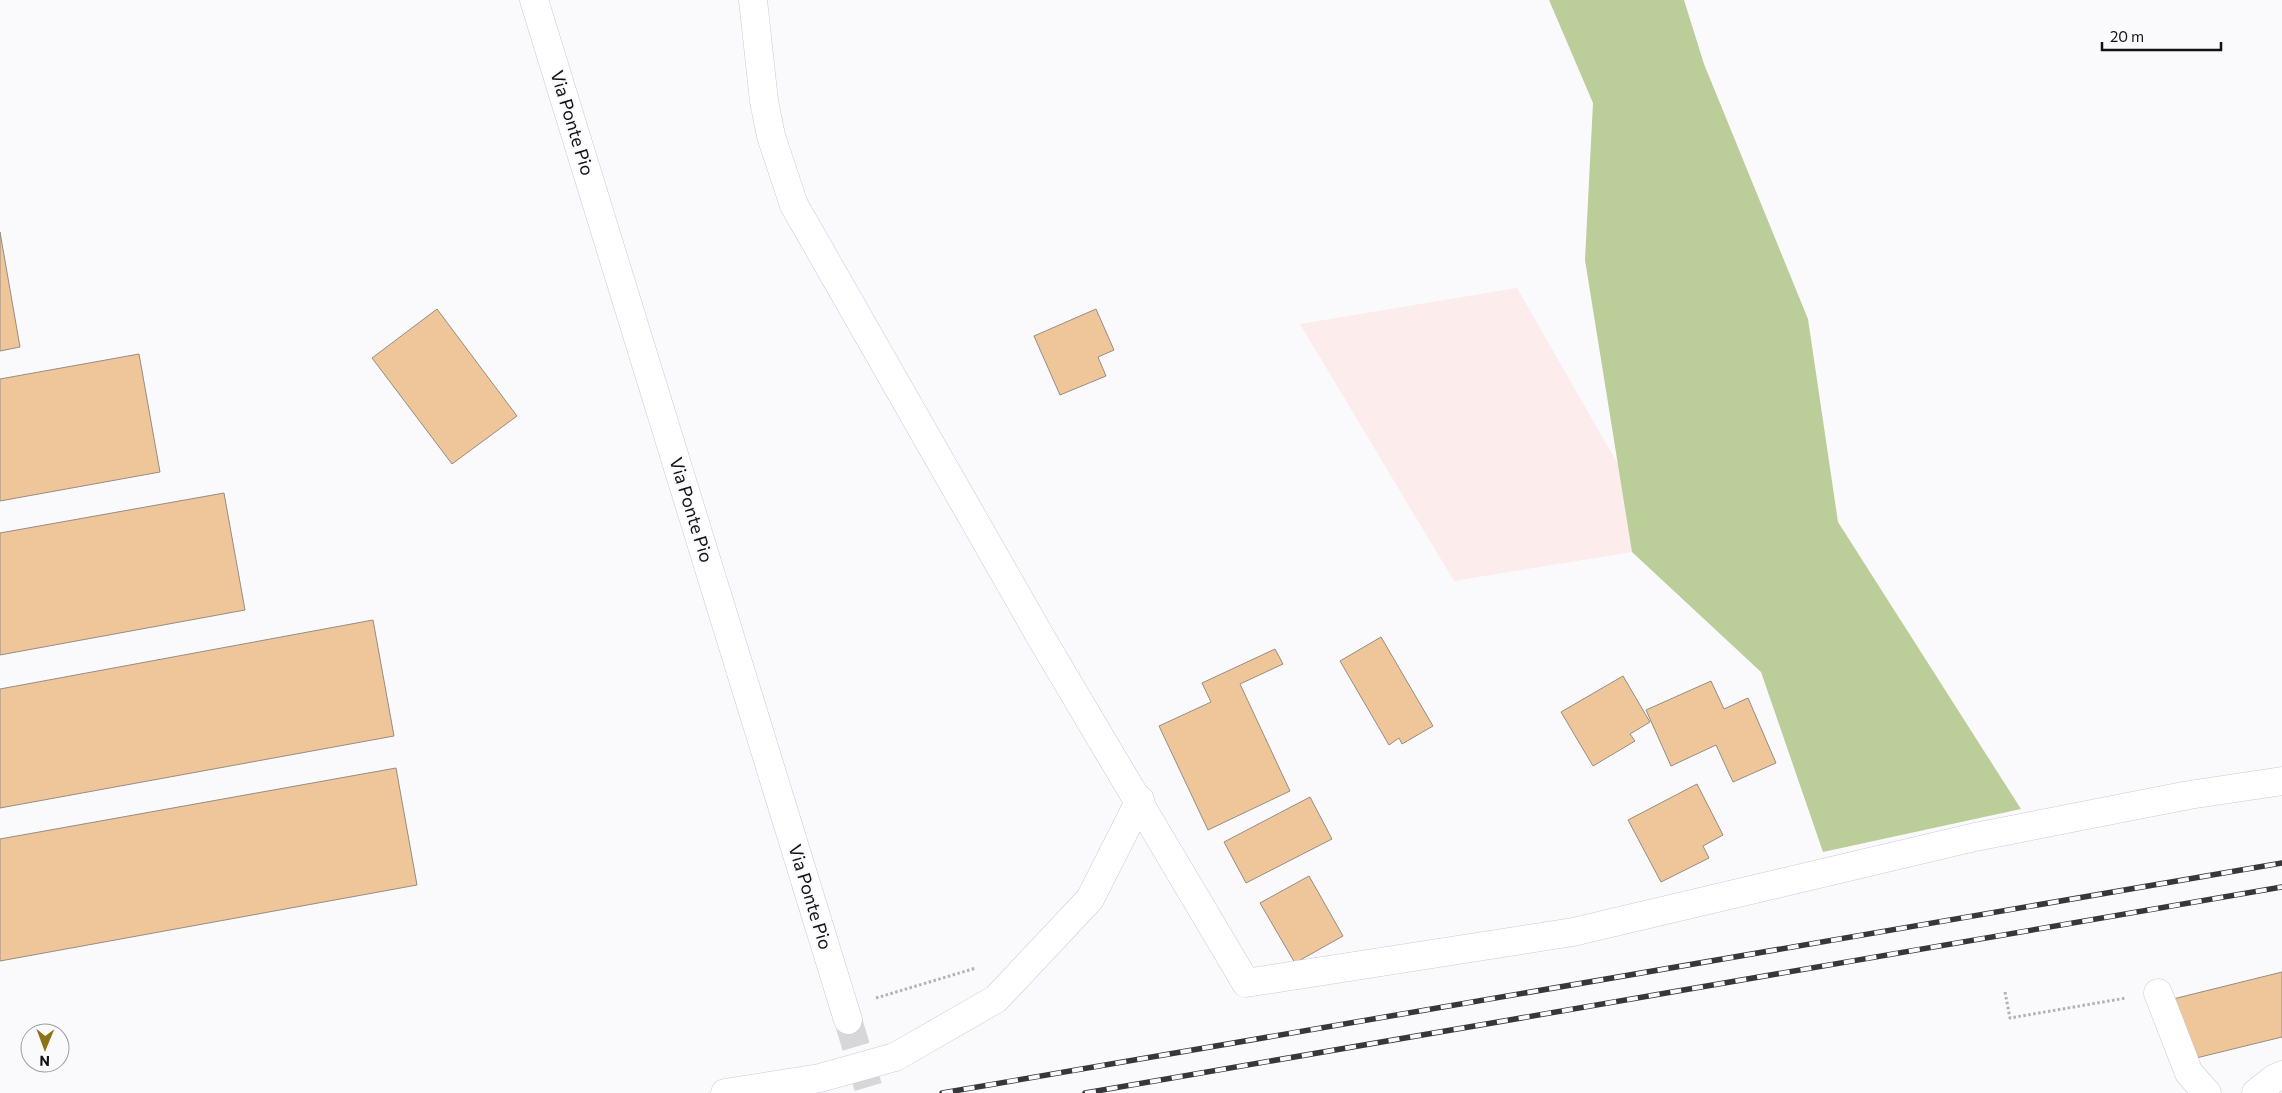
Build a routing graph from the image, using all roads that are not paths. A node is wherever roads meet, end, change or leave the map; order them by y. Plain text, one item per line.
1 (534, 0) edge
2 (753, 0) edge
3 (2282, 781) edge
4 (1140, 800) junction
5 (2158, 993) road end
6 (848, 1020) tunnel mouth
7 (2282, 1075) edge
8 (725, 1093) edge
9 (2207, 1093) edge
10 (2256, 1093) edge

1 - 6 street, Via Ponte Pio
2 - 4 street
3 - 4 street
4 - 8 street
5 - 9 street
7 - 10 street

